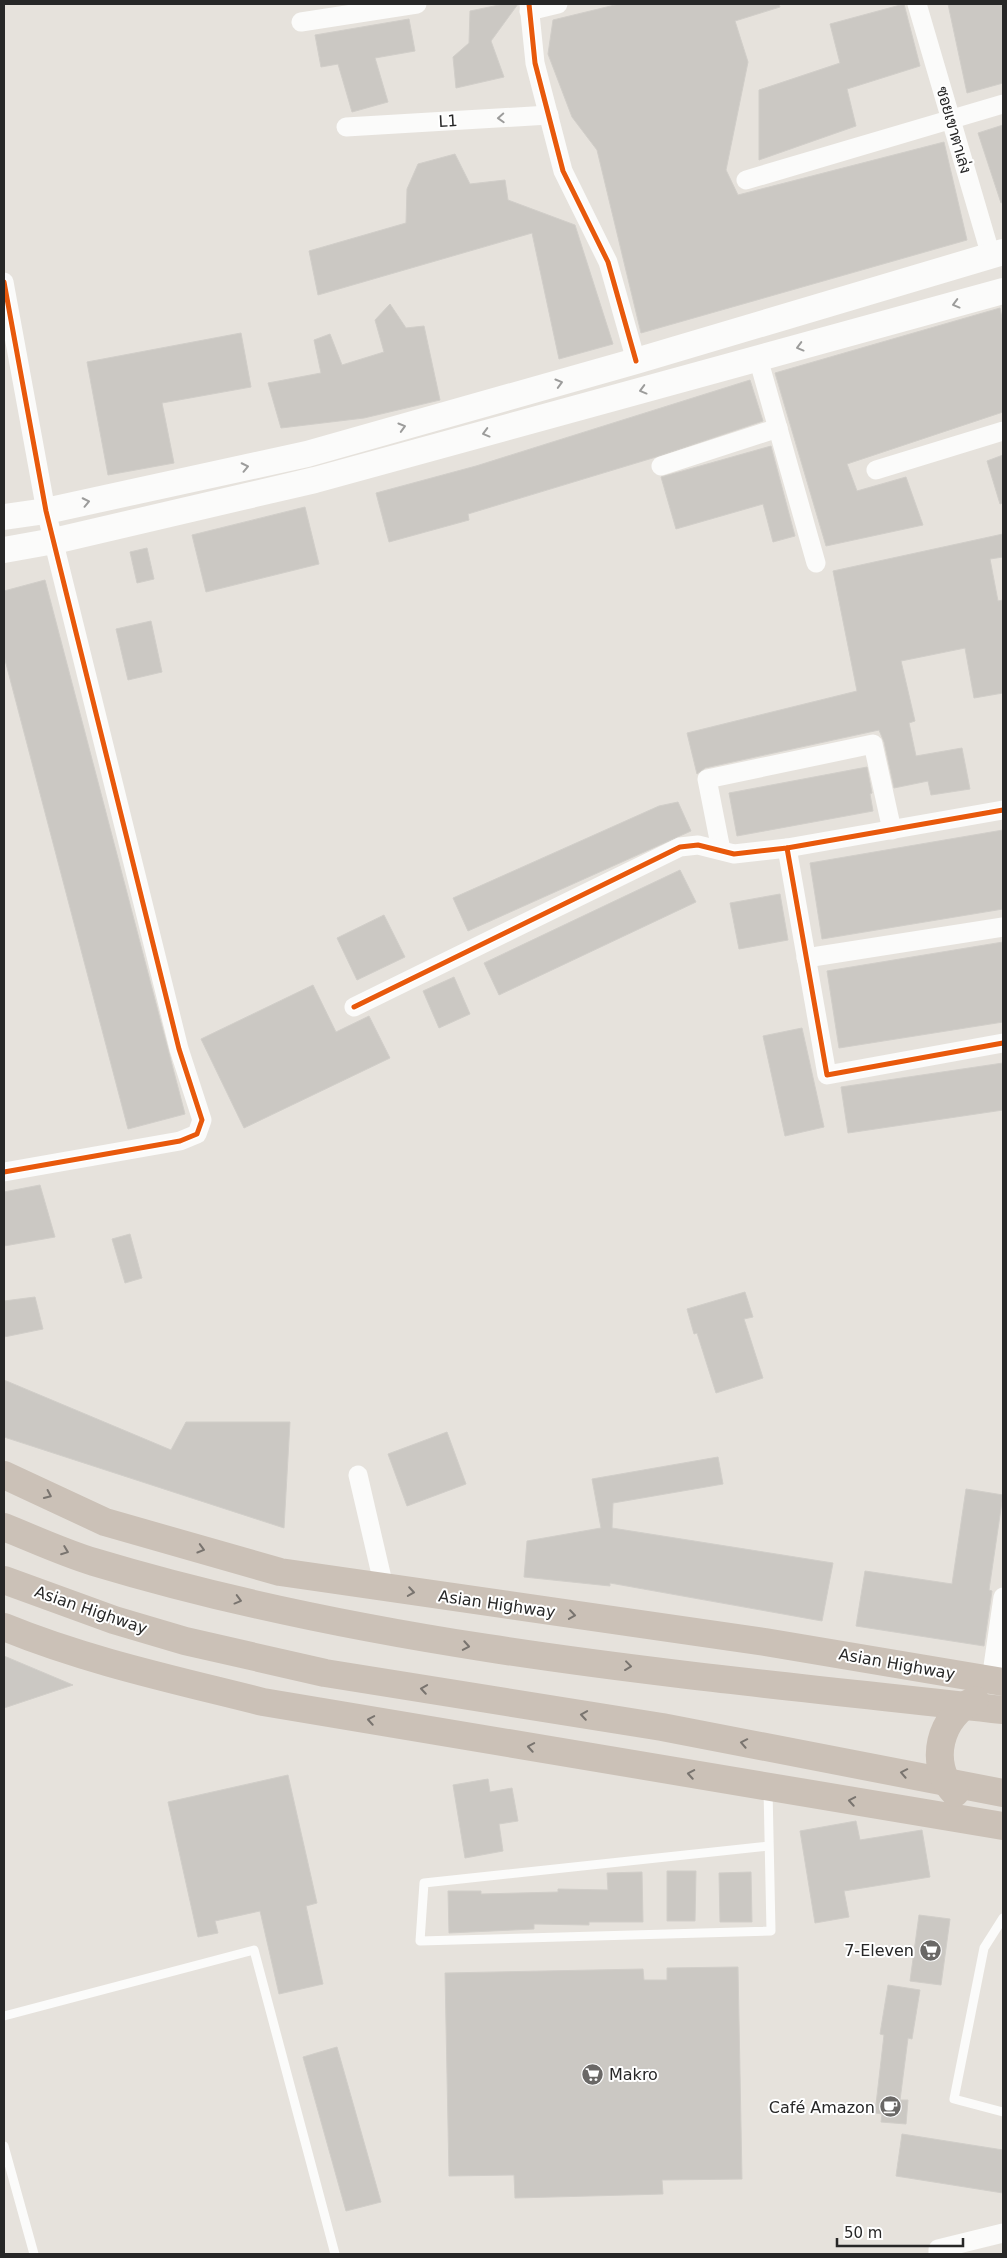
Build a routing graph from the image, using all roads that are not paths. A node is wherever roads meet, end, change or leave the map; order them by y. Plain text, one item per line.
1 (417, 4) edge
2 (558, 4) edge
3 (917, 4) edge
4 (529, 7) edge
5 (301, 22) dead end
6 (1003, 104) edge
7 (550, 115) junction
8 (951, 119) junction
9 (346, 127) dead end
10 (746, 180) dead end
11 (997, 254) edge
12 (4, 282) edge
13 (1003, 291) edge
14 (758, 358) junction
15 (636, 361) junction
16 (11, 364) edge
17 (778, 428) junction
18 (1003, 431) edge
19 (660, 466) dead end
20 (876, 470) dead end
21 (46, 511) junction
22 (4, 517) edge
23 (54, 540) junction
24 (4, 550) edge
25 (816, 563) dead end
26 (1003, 810) edge
27 (892, 830) junction
28 (787, 848) junction
29 (721, 850) junction
30 (1003, 927) edge
31 (806, 958) junction
32 (354, 1007) dead end
33 (1003, 1044) edge
34 (4, 1172) edge
35 (4, 1475) edge
36 (358, 1475) dead end
37 (4, 1527) edge
38 (4, 1580) edge
39 (384, 1587) junction
40 (1003, 1597) edge
41 (4, 1627) edge
42 (752, 1682) junction
43 (999, 1686) edge
44 (1003, 1710) edge
45 (1003, 1724) edge
46 (768, 1787) junction
47 (1003, 1791) edge
48 (1003, 1813) edge
49 (1003, 1826) edge
50 (769, 1846) junction
51 (1003, 1918) edge
52 (4, 2016) edge
53 (1003, 2112) edge
54 (4, 2146) edge
55 (1003, 2233) edge
56 (34, 2254) edge
57 (335, 2254) edge
58 (938, 2254) edge

1 - 5 street
2 - 4 street
3 - 8 street, ซอยเขาตาเล่ง
4 - 7 street
6 - 8 street
7 -> 9 street, L1
7 - 15 street
8 - 10 street
8 - 11 street, ซอยเขาตาเล่ง
11 - 15 main road
12 - 16 street
13 -> 14 main road
14 - 17 street
14 -> 23 main road
21 -> 15 main road
16 - 21 street
17 - 19 street
17 - 25 street
18 - 20 street
21 - 22 main road
21 - 23 street
23 - 24 main road
23 - 34 street
26 - 27 street
27 - 28 street
27 - 29 street
28 - 29 street
28 - 31 street
29 - 32 street
30 - 31 street
31 - 33 street
35 -> 39 highway, Asian Highway
36 - 39 street
37 -> 42 highway, Asian Highway
47 -> 38 highway, Asian Highway
39 -> 43 highway, Asian Highway
40 - 43 street
46 -> 41 highway
42 - 44 highway, Asian Highway
42 - 45 highway
43 - 48 highway
49 -> 46 highway
46 - 50 lane
50 - 50 lane
51 - 53 lane
52 - 57 lane
54 - 56 lane
55 - 58 street

